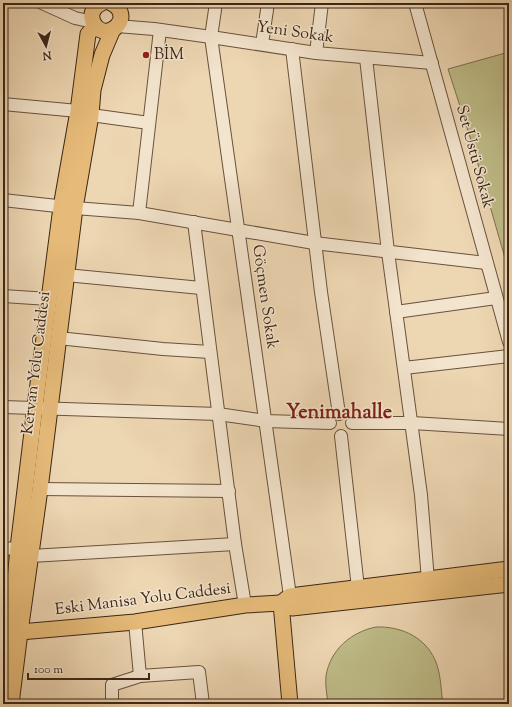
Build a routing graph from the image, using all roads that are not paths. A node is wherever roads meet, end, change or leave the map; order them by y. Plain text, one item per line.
1 (42, 3) edge
2 (216, 3) edge
3 (268, 3) edge
4 (322, 3) edge
5 (415, 3) edge
6 (111, 11) edge
7 (94, 24) junction
8 (157, 30) junction
9 (211, 37) junction
10 (262, 44) junction
11 (292, 49) junction
12 (316, 53) junction
13 (366, 58) junction
14 (432, 63) junction
15 (3, 104) edge
16 (84, 113) junction
17 (148, 123) junction
18 (3, 200) edge
19 (68, 208) junction
20 (139, 213) junction
21 (194, 222) junction
22 (238, 229) junction
23 (314, 243) junction
24 (388, 252) junction
25 (486, 262) junction
26 (66, 274) junction
27 (202, 288) junction
28 (3, 296) edge
29 (496, 298) junction
30 (49, 299) junction
31 (396, 312) junction
32 (58, 338) junction
33 (509, 342) edge
34 (210, 352) junction
35 (509, 356) edge
36 (404, 368) junction
37 (3, 407) edge
38 (42, 408) junction
39 (218, 414) junction
40 (338, 414) junction
41 (266, 421) junction
42 (330, 423) junction
43 (352, 423) junction
44 (412, 424) junction
45 (509, 430) edge
46 (341, 436) junction
47 (40, 489) junction
48 (229, 491) junction
49 (235, 544) junction
50 (3, 549) edge
51 (24, 552) junction
52 (509, 570) edge
53 (428, 580) junction
54 (509, 584) edge
55 (358, 588) junction
56 (8, 597) edge
57 (286, 600) junction
58 (245, 605) junction
59 (135, 622) junction
60 (11, 634) edge
61 (3, 674) edge
62 (140, 676) junction
63 (11, 704) edge
64 (112, 704) edge
65 (203, 704) edge
66 (290, 704) edge

1 - 7 street
2 - 9 street, Göçmen Sokak
3 - 10 street
4 - 12 street
5 - 14 street, Set Üstü Sokak
6 - 7 main road, Kervan Yolu Caddesi
6 - 7 main road
6 - 8 street, Yeni Sokak
6 - 16 main road, Kervan Yolu Caddesi
7 - 16 main road, Kervan Yolu Caddesi
8 - 9 street, Yeni Sokak
8 - 17 street
9 - 10 street, Yeni Sokak
9 - 22 street, Göçmen Sokak
10 - 11 street, Yeni Sokak
11 - 12 street, Yeni Sokak
11 - 23 street
12 - 13 street, Yeni Sokak
13 - 14 street, Yeni Sokak
13 - 24 street
14 - 25 street, Set Üstü Sokak
15 - 16 street
16 - 17 street
16 - 19 main road, Kervan Yolu Caddesi
17 - 20 street
18 - 19 street
19 - 20 street
19 - 26 main road, Kervan Yolu Caddesi
19 - 30 main road, Kervan Yolu Caddesi
20 - 21 street
21 - 22 street
21 - 27 street
22 - 23 street
22 - 41 street, Göçmen Sokak
23 - 24 street
23 - 40 street
24 - 25 street
24 - 31 street
25 - 29 street, Set Üstü Sokak
26 - 27 street
26 - 32 main road, Kervan Yolu Caddesi
27 - 34 street
28 - 30 street
29 - 31 street
29 - 33 street, Set Üstü Sokak
30 - 38 main road, Kervan Yolu Caddesi
31 - 36 street
32 - 34 street
32 - 38 main road, Kervan Yolu Caddesi
34 - 39 street
35 - 36 street
36 - 44 street
37 - 38 street
38 - 39 street
38 - 47 main road, Kervan Yolu Caddesi
38 - 51 main road, Kervan Yolu Caddesi
39 - 41 street
39 - 48 street
40 - 42 street
40 - 43 street
41 - 42 street
41 - 57 street, Göçmen Sokak
42 - 46 street
43 - 44 street
43 - 46 street
44 - 45 street
44 - 53 street
46 - 55 street
47 - 48 street
47 - 51 main road, Kervan Yolu Caddesi
48 - 49 street
49 - 51 street
49 - 58 street
50 - 51 street
51 - 56 main road, Kervan Yolu Caddesi
51 - 60 main road, Kervan Yolu Caddesi
52 - 53 main road, Eski Manisa Yolu Caddesi
53 - 55 main road, Eski Manisa Yolu Caddesi
54 - 57 main road, Eski Manisa Yolu Caddesi
55 - 57 main road, Eski Manisa Yolu Caddesi
56 - 60 main road, Kervan Yolu Caddesi
57 - 58 main road, Eski Manisa Yolu Caddesi
57 - 66 main road
58 - 59 main road, Eski Manisa Yolu Caddesi
59 - 60 main road, Eski Manisa Yolu Caddesi
59 - 62 street
60 - 61 main road, Kervan Yolu Caddesi
60 - 63 main road, Kervan Yolu Caddesi
62 - 64 street
62 - 65 street

